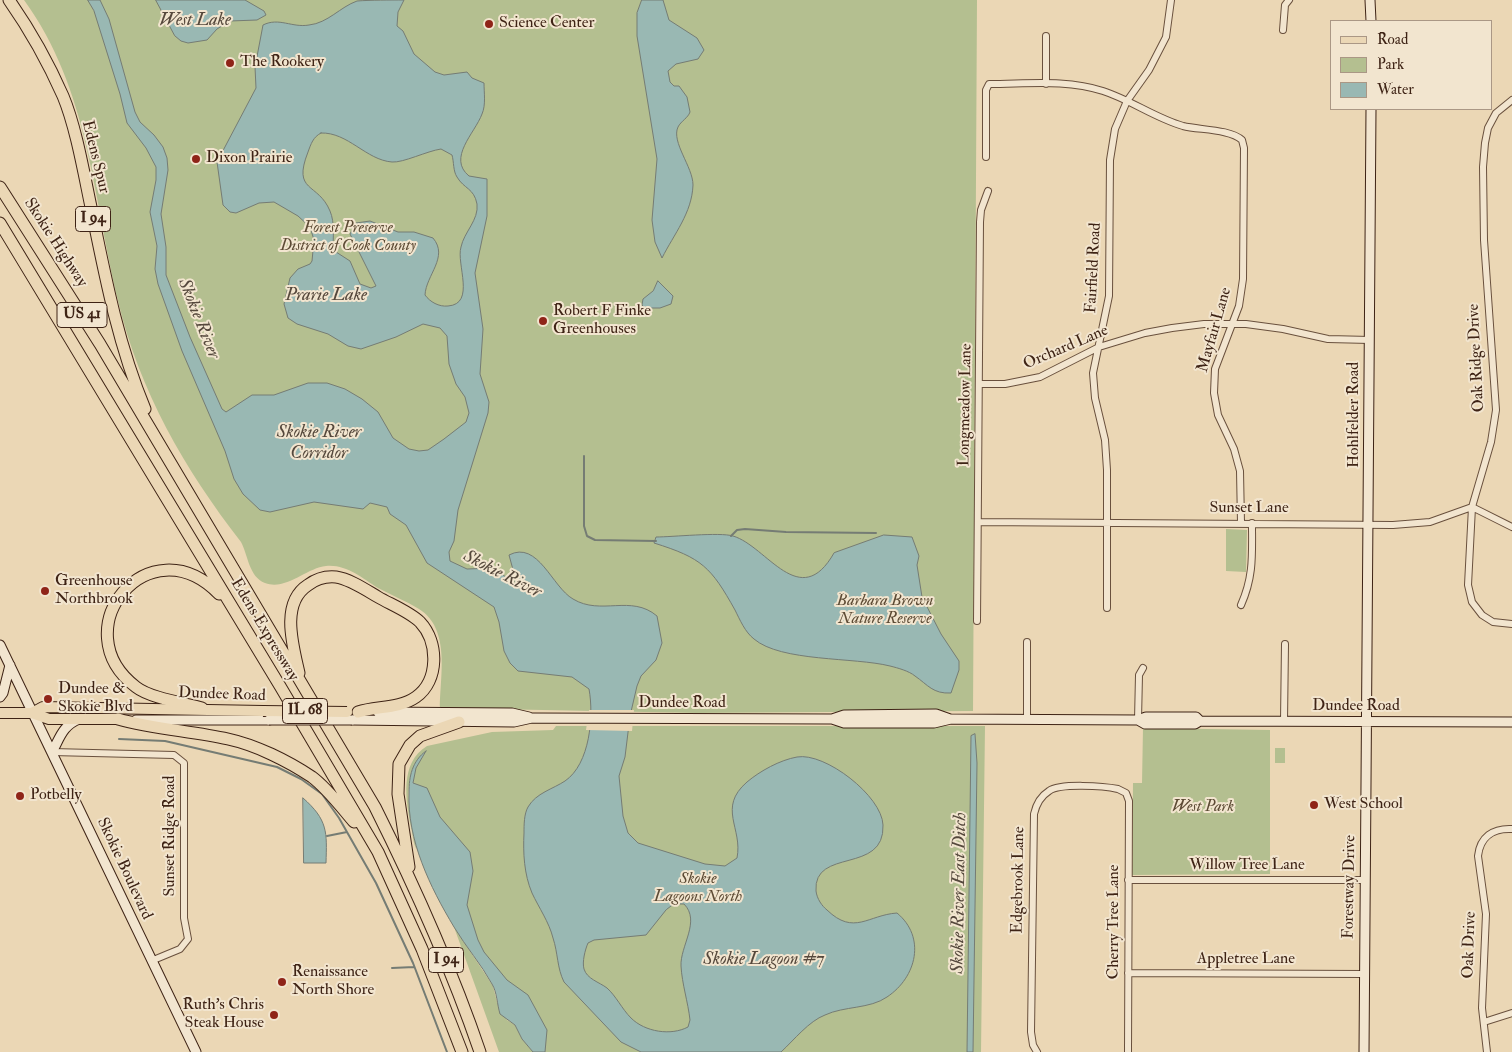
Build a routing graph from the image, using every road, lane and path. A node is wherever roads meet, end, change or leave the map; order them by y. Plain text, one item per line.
1 (9, 0) edge
2 (1171, 0) edge
3 (1289, 0) edge
4 (1370, 0) edge
5 (1371, 20) edge
6 (1283, 30) dead end
7 (1046, 36) dead end
8 (1046, 84) junction
9 (1512, 100) edge
10 (1127, 101) junction
11 (1370, 110) edge
12 (986, 157) dead end
13 (0, 187) edge
14 (988, 191) dead end
15 (0, 223) edge
16 (0, 238) edge
17 (1232, 324) junction
18 (1370, 340) junction
19 (73, 342) junction
20 (1099, 347) junction
21 (980, 384) junction
22 (159, 446) junction
23 (1472, 507) junction
24 (978, 522) junction
25 (1241, 523) junction
26 (1252, 523) junction
27 (1107, 524) junction
28 (1369, 524) junction
29 (1512, 526) edge
30 (1241, 605) dead end
31 (231, 606) junction
32 (1107, 608) dead end
33 (977, 621) dead end
34 (1512, 624) edge
35 (1027, 642) dead end
36 (1285, 644) dead end
37 (0, 645) edge
38 (10, 665) junction
39 (1143, 668) dead end
40 (301, 682) junction
41 (0, 697) edge
42 (202, 708) junction
43 (32, 713) junction
44 (0, 714) edge
45 (352, 715) junction
46 (532, 718) junction
47 (80, 719) junction
48 (118, 720) junction
49 (1027, 720) junction
50 (1138, 720) junction
51 (1284, 721) junction
52 (459, 722) junction
53 (1368, 722) junction
54 (1512, 722) edge
55 (52, 752) junction
56 (1126, 793) joint
57 (1512, 829) edge
58 (378, 852) junction
59 (411, 879) junction
60 (1128, 880) junction
61 (1366, 880) junction
62 (151, 961) junction
63 (1128, 973) junction
64 (1364, 974) junction
65 (1512, 1013) edge
66 (1484, 1022) junction
67 (196, 1052) edge
68 (462, 1052) edge
69 (480, 1052) edge
70 (1037, 1052) edge
71 (1128, 1052) edge
72 (1364, 1052) edge
73 (1487, 1052) edge

1 - 22 highway, Edens Spur / I 94
2 - 10 street, Fairfield Road
3 - 6 street
4 - 5 main road
7 - 8 street
8 - 10 street
8 - 12 street
9 - 23 street, Oak Ridge Drive
10 - 17 street, Mayfair Lane
10 - 20 street, Fairfield Road
11 - 18 main road, Hohlfelder Road
13 - 22 highway, Skokie Highway / US 41
14 - 21 street, Longmeadow Lane
15 - 19 highway, US 41
16 - 19 highway, I 94
17 - 18 street, Orchard Lane
17 - 20 street, Orchard Lane
17 - 25 street, Mayfair Lane
18 - 28 main road, Hohlfelder Road
19 - 31 highway, Edens Expressway / I 94
20 - 21 street, Orchard Lane
20 - 27 street, Fairfield Road
21 - 24 street, Longmeadow Lane
22 - 40 highway, Edens Expressway / I 94
23 - 28 street, Sunset Lane
23 - 29 street
23 - 34 street, Oak Ridge Drive
24 - 27 street, Sunset Lane
24 - 33 street, Longmeadow Lane
25 - 26 street, Sunset Lane
25 - 27 street, Sunset Lane
26 - 28 street, Sunset Lane
26 - 30 street
27 - 32 street, Fairfield Road
28 - 53 main road, Hohlfelder Road
31 - 42 highway
31 - 58 highway, Edens Expressway / I 94
35 - 49 street
36 - 51 street
37 - 38 main road, Skokie Boulevard
38 - 41 main road
38 - 43 main road, Skokie Boulevard
39 - 50 street
40 - 45 highway
40 - 59 highway, Edens Expressway / I 94
42 - 43 main road, Dundee Road / IL 68
42 - 45 main road, Dundee Road / IL 68, bridge
43 - 44 main road, Dundee Road / IL 68
43 - 47 main road, Dundee Road / IL 68
43 - 55 main road, Skokie Boulevard
45 - 46 main road, Dundee Road
45 - 48 main road, Dundee Road, bridge
45 - 52 main road, Dundee Road
46 - 49 main road, Dundee Road
46 - 52 main road, Dundee Road
47 - 48 main road, Dundee Road / IL 68
47 - 55 main road
48 - 58 highway
49 - 50 main road, Dundee Road
50 - 51 main road, Dundee Road
51 - 53 main road, Dundee Road
52 - 59 highway
53 - 54 main road, Dundee Road
53 - 61 main road, Forestway Drive
55 - 62 main road, Skokie Boulevard
55 - 62 street, Sunset Ridge Road
56 - 60 street, Cherry Tree Lane
56 - 70 street, Edgebrook Lane
57 - 66 street, Oak Drive
58 - 68 highway, Edens Expressway / I 94
59 - 69 highway, Edens Expressway / I 94
60 - 61 street, Willow Tree Lane
60 - 63 street, Cherry Tree Lane
61 - 64 main road, Forestway Drive
62 - 67 main road, Skokie Boulevard
63 - 64 street, Appletree Lane
63 - 71 street, Cherry Tree Lane
64 - 72 main road, Forestway Drive
65 - 66 street
66 - 73 street, Oak Drive

